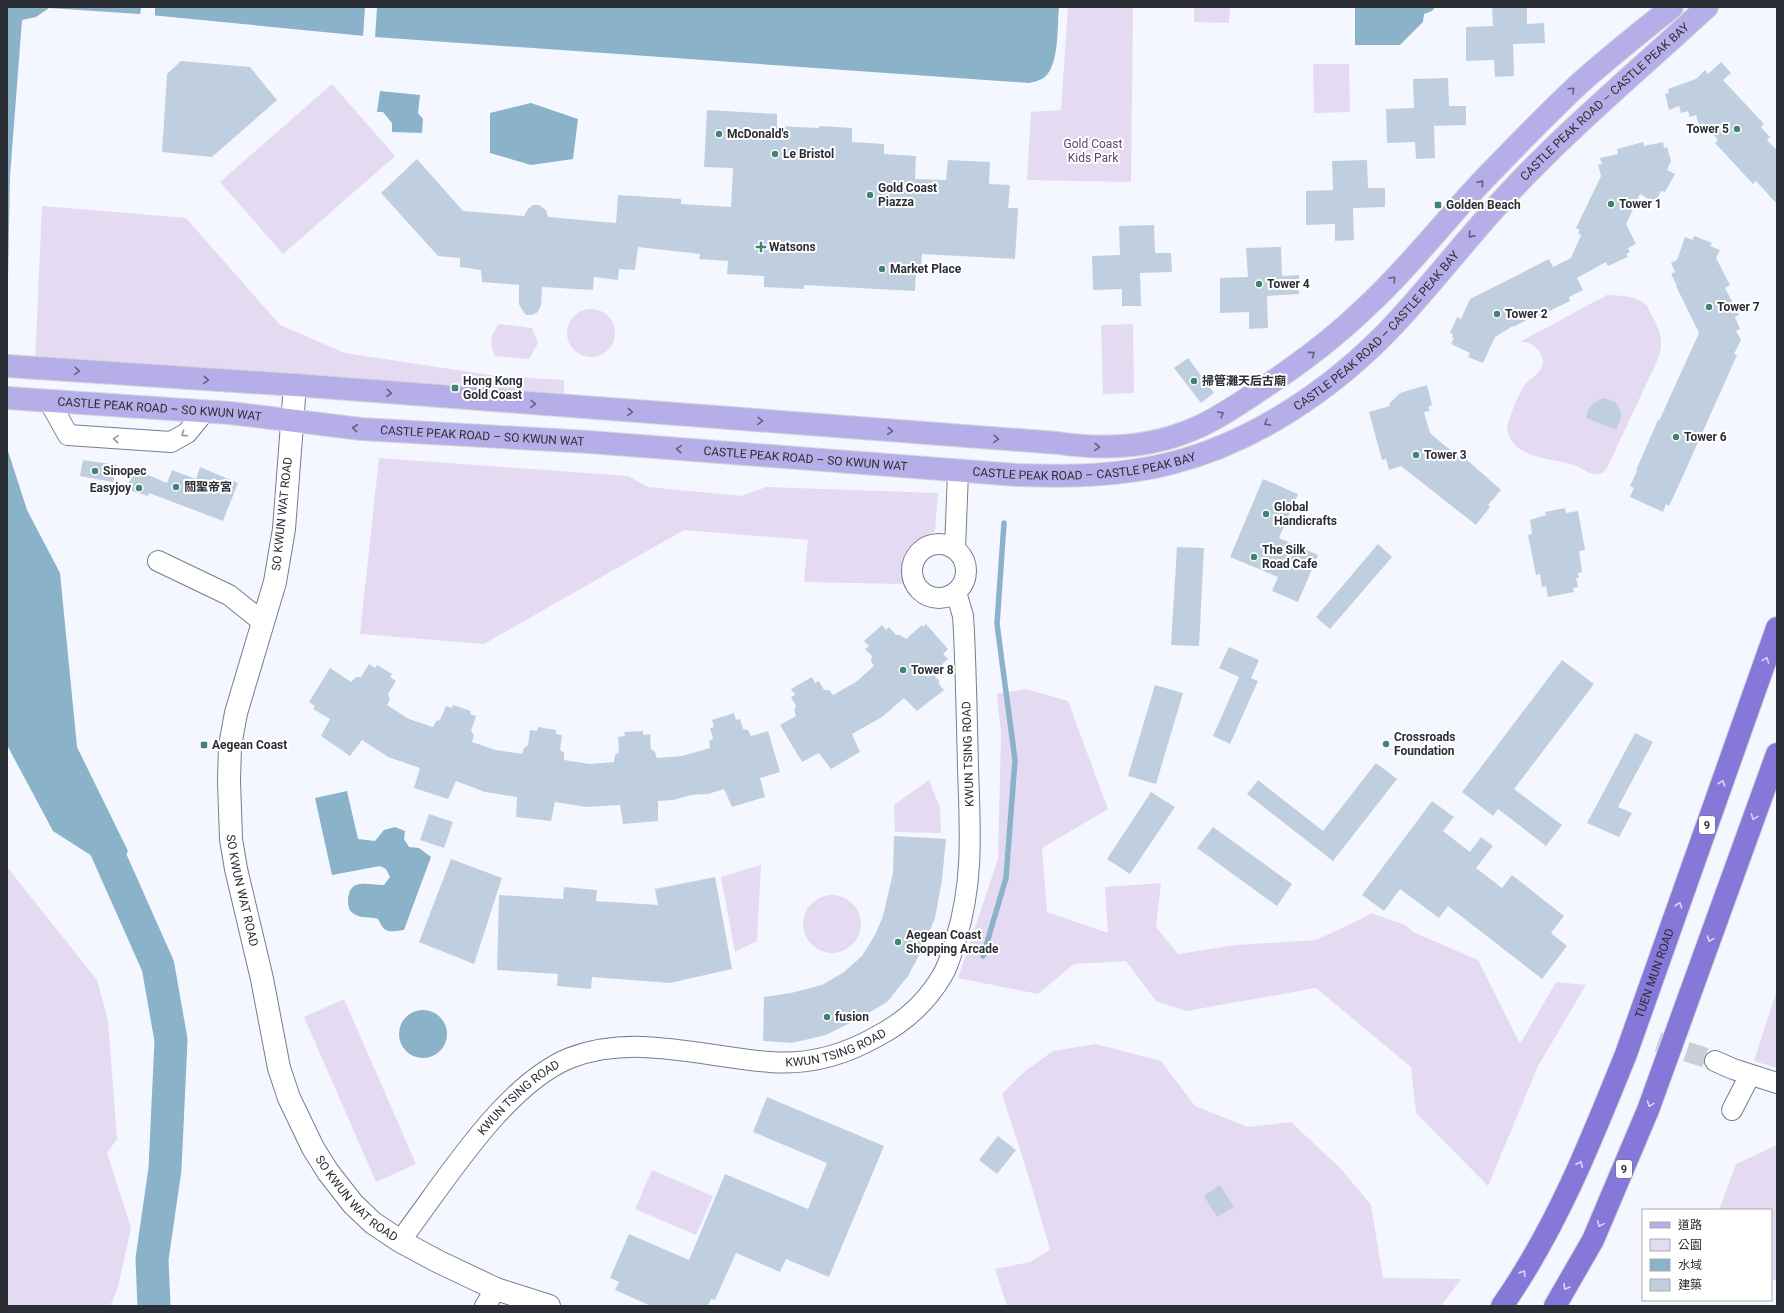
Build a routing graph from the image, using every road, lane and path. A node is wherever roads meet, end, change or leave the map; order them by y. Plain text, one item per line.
1 (1672, 7) edge
2 (1707, 7) edge
3 (7, 366) edge
4 (294, 385) junction
5 (7, 398) edge
6 (42, 400) junction
7 (205, 411) junction
8 (291, 422) junction
9 (958, 472) junction
10 (955, 549) junction
11 (158, 561) dead end
12 (956, 592) junction
13 (264, 622) junction
14 (1777, 628) edge
15 (1777, 754) edge
16 (1715, 1061) tunnel mouth
17 (1750, 1075) junction
18 (1777, 1083) edge
19 (1732, 1110) dead end
20 (400, 1241) junction
21 (495, 1296) edge
22 (526, 1306) edge
23 (549, 1306) edge
24 (1502, 1306) edge
25 (1555, 1306) edge

4 -> 1 main road, CASTLE PEAK ROAD – CASTLE PEAK BAY
2 -> 9 main road, CASTLE PEAK ROAD – CASTLE PEAK BAY
3 -> 4 main road
4 - 8 street, SO KWUN WAT ROAD
5 - 6 main road, CASTLE PEAK ROAD – SO KWUN WAT
6 - 7 main road, CASTLE PEAK ROAD – SO KWUN WAT
7 -> 6 street
7 - 8 main road, CASTLE PEAK ROAD – SO KWUN WAT
9 -> 8 main road, CASTLE PEAK ROAD – SO KWUN WAT
8 - 13 street, SO KWUN WAT ROAD
9 - 10 street
10 - 12 street
10 - 12 street
11 - 13 street
12 - 20 street, KWUN TSING ROAD
13 - 20 street, SO KWUN WAT ROAD
24 -> 14 highway, TUEN MUN ROAD / 9
15 -> 25 highway, 9
16 - 17 street
17 - 18 street
17 - 19 street
20 - 21 street, SO KWUN WAT ROAD
21 - 22 street, SO KWUN WAT ROAD
21 - 23 street, SO KWUN WAT ROAD

